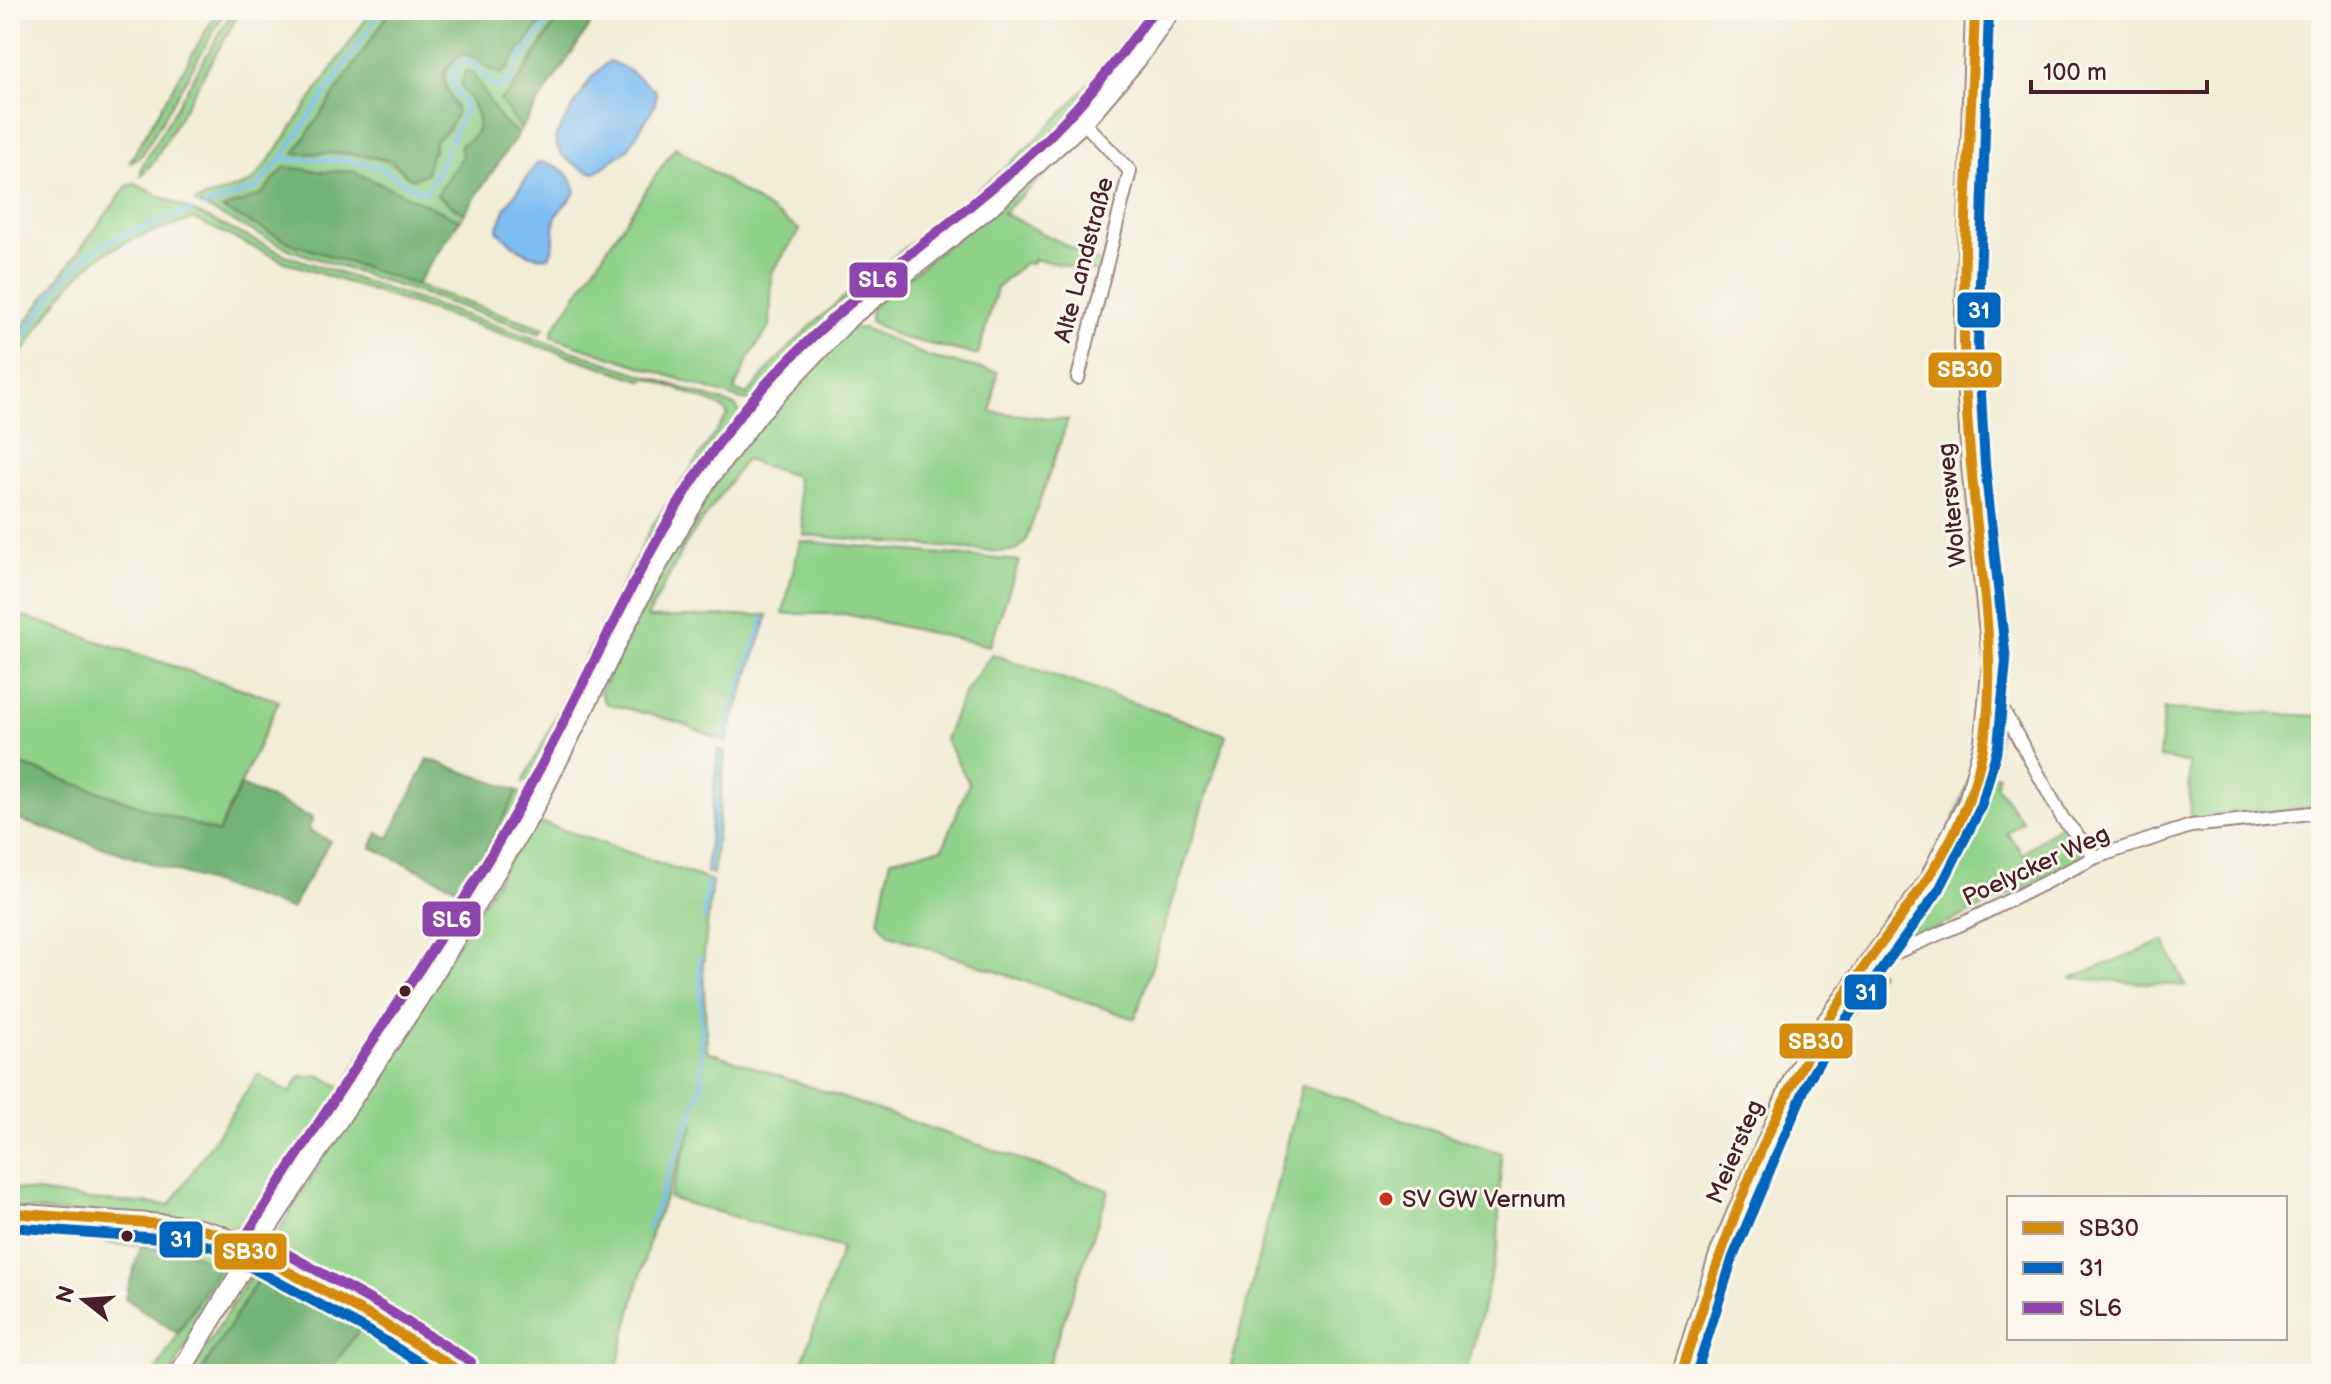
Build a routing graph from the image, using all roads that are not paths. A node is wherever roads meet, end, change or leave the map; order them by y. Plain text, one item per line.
1 (1171, 10) edge
2 (1975, 10) edge
3 (1083, 122) junction
4 (1078, 378) dead end
5 (1991, 698) junction
6 (2321, 812) edge
7 (2096, 857) junction
8 (1869, 964) junction
9 (10, 1213) edge
10 (253, 1251) junction
11 (179, 1374) edge
12 (464, 1374) edge
13 (1681, 1374) edge

1 - 3 main road
2 - 5 main road, Woltersweg
3 - 4 street, Alte Landstraße
3 - 10 main road
5 - 7 street
5 - 8 main road, Woltersweg
6 - 7 street, Poelycker Weg
7 - 8 street, Poelycker Weg
8 - 13 main road, Meiersteg
9 - 10 main road
10 - 11 main road
10 - 12 street

